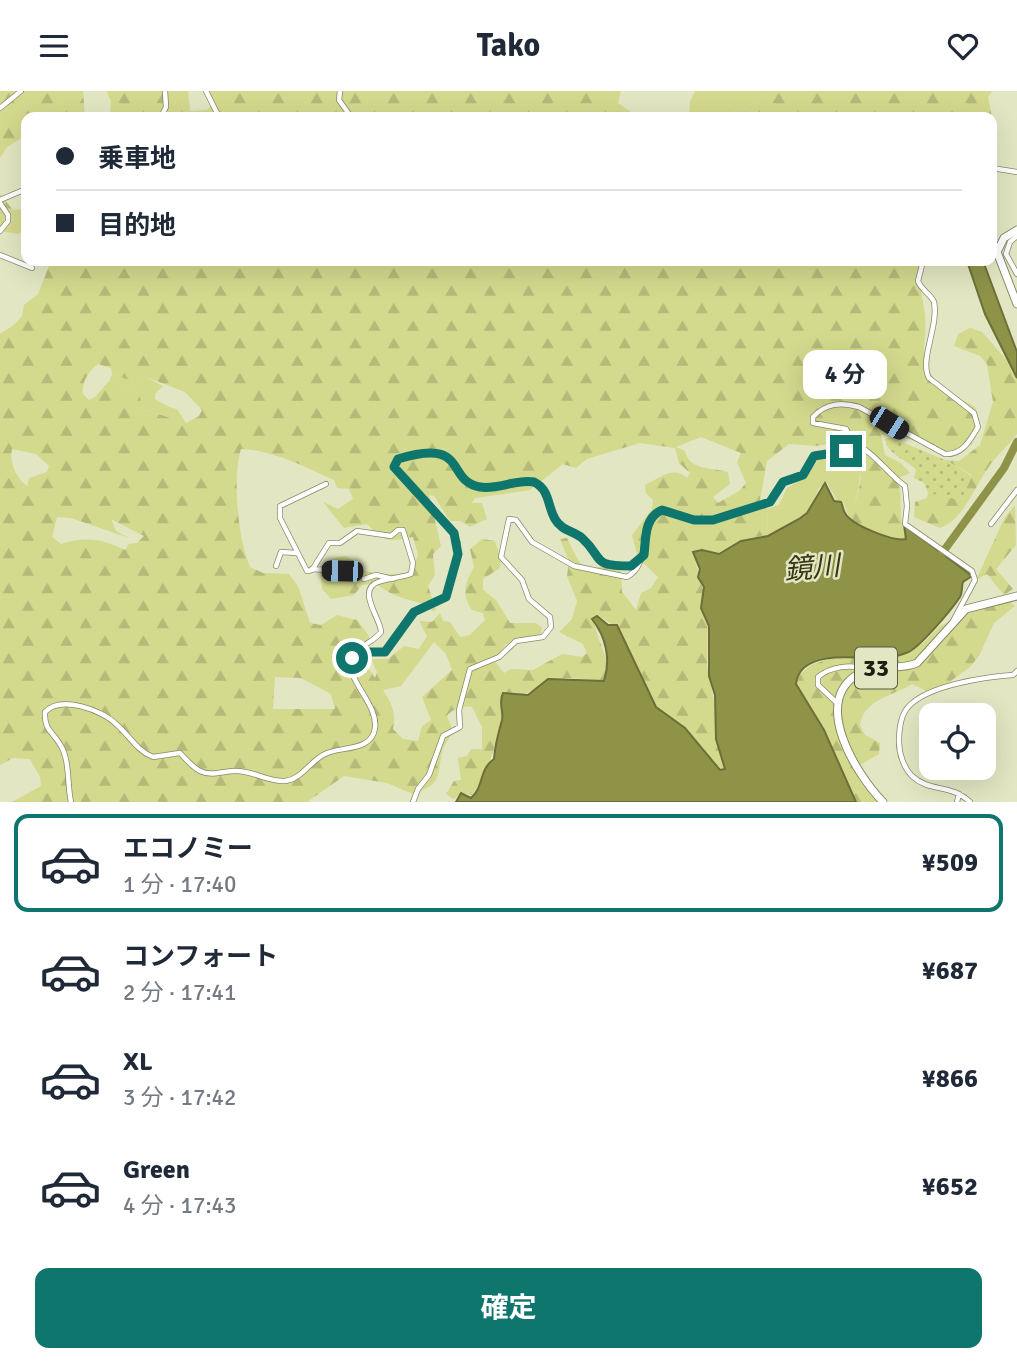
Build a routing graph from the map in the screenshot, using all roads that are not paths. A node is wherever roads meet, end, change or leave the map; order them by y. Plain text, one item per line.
1 (21, 91) edge
2 (165, 91) edge
3 (206, 91) edge
4 (340, 91) edge
5 (0, 108) edge
6 (164, 112) edge
7 (216, 112) edge
8 (347, 112) edge
9 (997, 169) edge
10 (1017, 173) edge
11 (21, 192) edge
12 (0, 202) edge
13 (1017, 230) edge
14 (0, 231) edge
15 (1017, 236) edge
16 (0, 255) edge
17 (21, 264) edge
18 (27, 266) edge
19 (922, 266) edge
20 (32, 268) dead end
21 (1017, 274) edge
22 (1017, 304) edge
23 (850, 442) junction
24 (326, 484) dead end
25 (1017, 490) edge
26 (991, 524) dead end
27 (297, 554) junction
28 (644, 555) junction
29 (276, 566) dead end
30 (313, 569) junction
31 (345, 575) dead end
32 (364, 579) dead end
33 (393, 579) junction
34 (1017, 596) edge
35 (952, 623) junction
36 (356, 654) junction
37 (865, 670) junction
38 (1017, 671) edge
39 (837, 703) junction
40 (958, 794) junction
41 (71, 802) edge
42 (413, 802) edge
43 (883, 802) edge
44 (957, 802) edge
45 (970, 802) edge

1 - 5 street
2 - 6 street
3 - 7 street
4 - 8 street
9 - 10 street
11 - 12 street
12 - 14 street
13 - 22 main road
15 - 21 street
16 - 17 street
18 - 20 street
19 - 23 street
23 - 28 street
23 - 35 street
24 - 27 street
25 - 26 street
27 - 29 street
27 - 30 street
28 - 36 street
28 - 42 street
30 - 31 street
30 - 33 street
32 - 33 street
33 - 36 street
34 - 35 main road, 33
35 - 37 main road, 33
36 - 41 street
37 - 39 main road, 33
37 - 39 street
38 - 40 street
39 - 43 main road, 33
40 - 44 street
40 - 45 street

